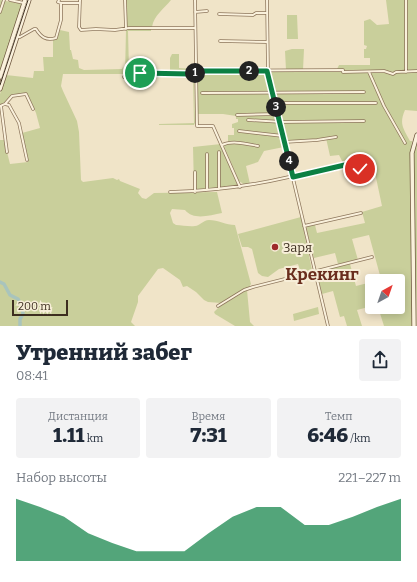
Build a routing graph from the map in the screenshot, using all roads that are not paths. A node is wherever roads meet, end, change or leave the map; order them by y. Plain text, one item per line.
1 (4, 0) edge
2 (10, 0) edge
3 (29, 0) edge
4 (125, 0) edge
5 (195, 0) edge
6 (267, 0) edge
7 (406, 0) edge
8 (80, 1) edge
9 (25, 2) edge
10 (59, 2) edge
11 (207, 11) dead end
12 (0, 12) edge
13 (195, 12) junction
14 (267, 13) junction
15 (219, 14) dead end
16 (195, 28) junction
17 (126, 29) junction
18 (17, 37) junction
19 (220, 41) dead end
20 (267, 42) junction
21 (267, 71) junction
22 (417, 71) edge
23 (196, 72) junction
24 (369, 72) junction
25 (406, 72) junction
26 (0, 77) edge
27 (124, 77) dead end
28 (0, 89) edge
29 (364, 92) dead end
30 (202, 93) dead end
31 (272, 93) junction
32 (275, 103) junction
33 (376, 103) dead end
34 (5, 104) junction
35 (0, 106) edge
36 (33, 109) dead end
37 (237, 114) dead end
38 (278, 114) junction
39 (248, 120) dead end
40 (364, 121) dead end
41 (280, 122) junction
42 (239, 131) dead end
43 (417, 135) edge
44 (283, 136) junction
45 (336, 137) dead end
46 (284, 142) junction
47 (405, 143) dead end
48 (222, 145) junction
49 (258, 146) dead end
50 (7, 152) dead end
51 (219, 152) dead end
52 (207, 154) dead end
53 (27, 160) dead end
54 (195, 172) dead end
55 (365, 174) dead end
56 (293, 177) junction
57 (240, 187) junction
58 (219, 189) junction
59 (207, 190) junction
60 (170, 192) dead end
61 (195, 192) junction
62 (361, 213) dead end
63 (304, 226) junction
64 (372, 257) dead end
65 (315, 270) junction
66 (218, 306) dead end
67 (328, 326) edge
68 (414, 326) edge

1 - 12 street
2 - 9 street
3 - 18 street
4 - 17 street
5 - 13 street
6 - 14 street
7 - 25 street
8 - 10 street
8 - 17 street
9 - 26 street
10 - 18 street
11 - 13 street
13 - 16 street
14 - 15 street
14 - 20 street
16 - 17 street
16 - 23 street
18 - 28 street
19 - 20 street
20 - 21 street
21 - 23 street
21 - 24 street
21 - 31 street
22 - 25 street
23 - 27 street
23 - 48 street
24 - 25 street
24 - 47 street
29 - 31 street
30 - 31 street
31 - 32 street
32 - 33 street
32 - 38 street
34 - 35 street
34 - 36 street
34 - 53 street
35 - 50 street
37 - 38 street
38 - 41 street
39 - 41 street
40 - 41 street
41 - 44 street
42 - 44 street
43 - 68 street
44 - 46 street
45 - 46 street
46 - 56 street
48 - 49 street
48 - 57 street
51 - 58 street
52 - 59 street
54 - 61 street
55 - 56 street
56 - 57 street
56 - 63 street
57 - 58 street
58 - 59 street
59 - 61 street
60 - 61 street
62 - 63 street
63 - 65 street
64 - 65 street
65 - 66 street
65 - 67 street

